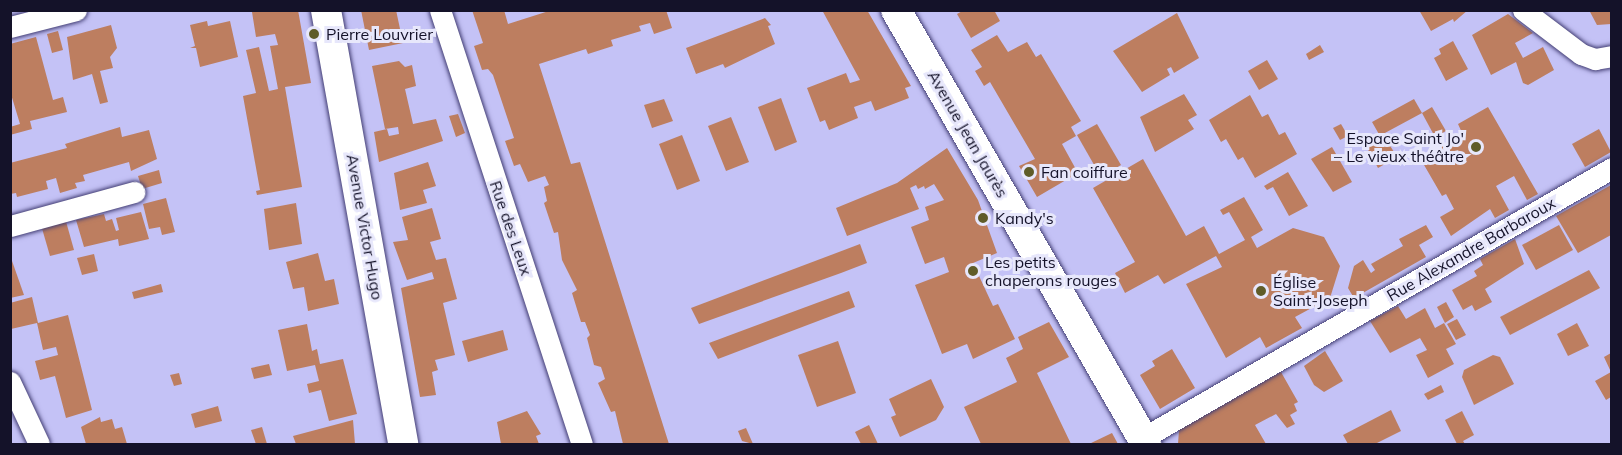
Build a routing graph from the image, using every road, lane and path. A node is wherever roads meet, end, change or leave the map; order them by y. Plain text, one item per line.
1 (76, 10) edge
2 (326, 10) edge
3 (440, 10) edge
4 (896, 10) edge
5 (1523, 10) edge
6 (16, 21) edge
7 (1611, 56) edge
8 (1611, 168) edge
9 (134, 192) dead end
10 (10, 226) edge
11 (10, 382) edge
12 (1145, 441) edge
13 (39, 444) edge
14 (404, 444) edge
15 (582, 444) edge

1 - 6 street
2 - 14 street, Avenue Victor Hugo
3 - 15 street, Rue des Leux
4 - 12 street, Avenue Jean Jaurès
5 - 7 street
8 - 12 street, Rue Alexandre Barbaroux
9 - 10 street
11 - 13 street

